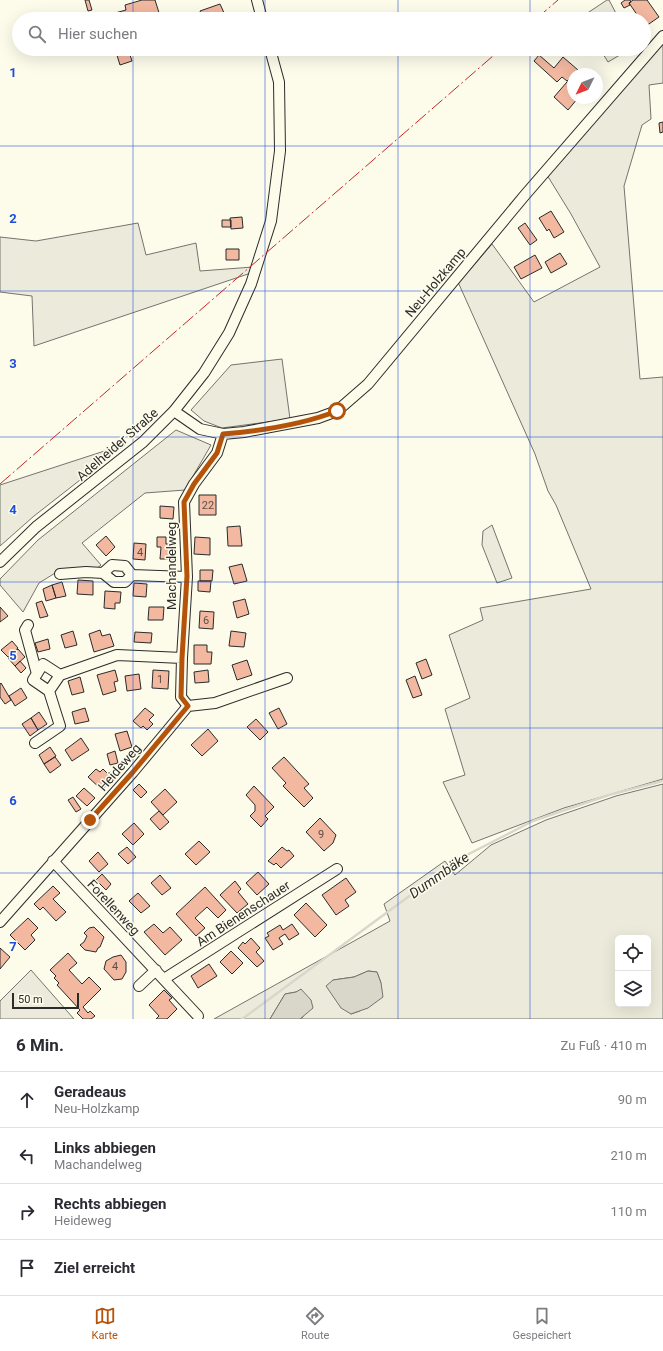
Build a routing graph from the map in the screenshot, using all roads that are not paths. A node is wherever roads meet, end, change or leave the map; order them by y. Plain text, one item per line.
1 (257, 0) edge
2 (260, 12) edge
3 (663, 36) edge
4 (651, 50) edge
5 (272, 56) edge
6 (646, 56) edge
7 (174, 411) junction
8 (223, 434) junction
9 (0, 562) edge
10 (103, 573) junction
11 (60, 574) dead end
12 (132, 575) junction
13 (187, 576) junction
14 (28, 625) dead end
15 (182, 658) junction
16 (37, 674) junction
17 (60, 675) junction
18 (287, 678) dead end
19 (49, 691) junction
20 (188, 706) junction
21 (35, 743) dead end
22 (53, 861) junction
23 (337, 869) dead end
24 (0, 922) edge
25 (156, 970) junction
26 (164, 979) junction
27 (139, 986) dead end
28 (198, 1016) dead end

1 - 2 street
3 - 4 street, Neu-Holzkamp
5 - 7 street, Adelheider Straße
6 - 8 street, Neu-Holzkamp
7 - 8 street, Neu-Holzkamp
7 - 9 street, Adelheider Straße
8 - 13 street, Machandelweg
10 - 11 street
10 - 12 street
10 - 12 street
12 - 13 street
13 - 15 street, Machandelweg
14 - 16 street
15 - 17 street
15 - 20 street, Machandelweg
16 - 17 street
16 - 19 street
17 - 19 street
18 - 20 street
19 - 21 street
20 - 22 street, Heideweg
22 - 24 street, Heideweg
22 - 25 street, Forellenweg
23 - 26 street, Am Bienenschauer
25 - 26 street, Forellenweg
25 - 27 street
26 - 28 street, Forellenweg

